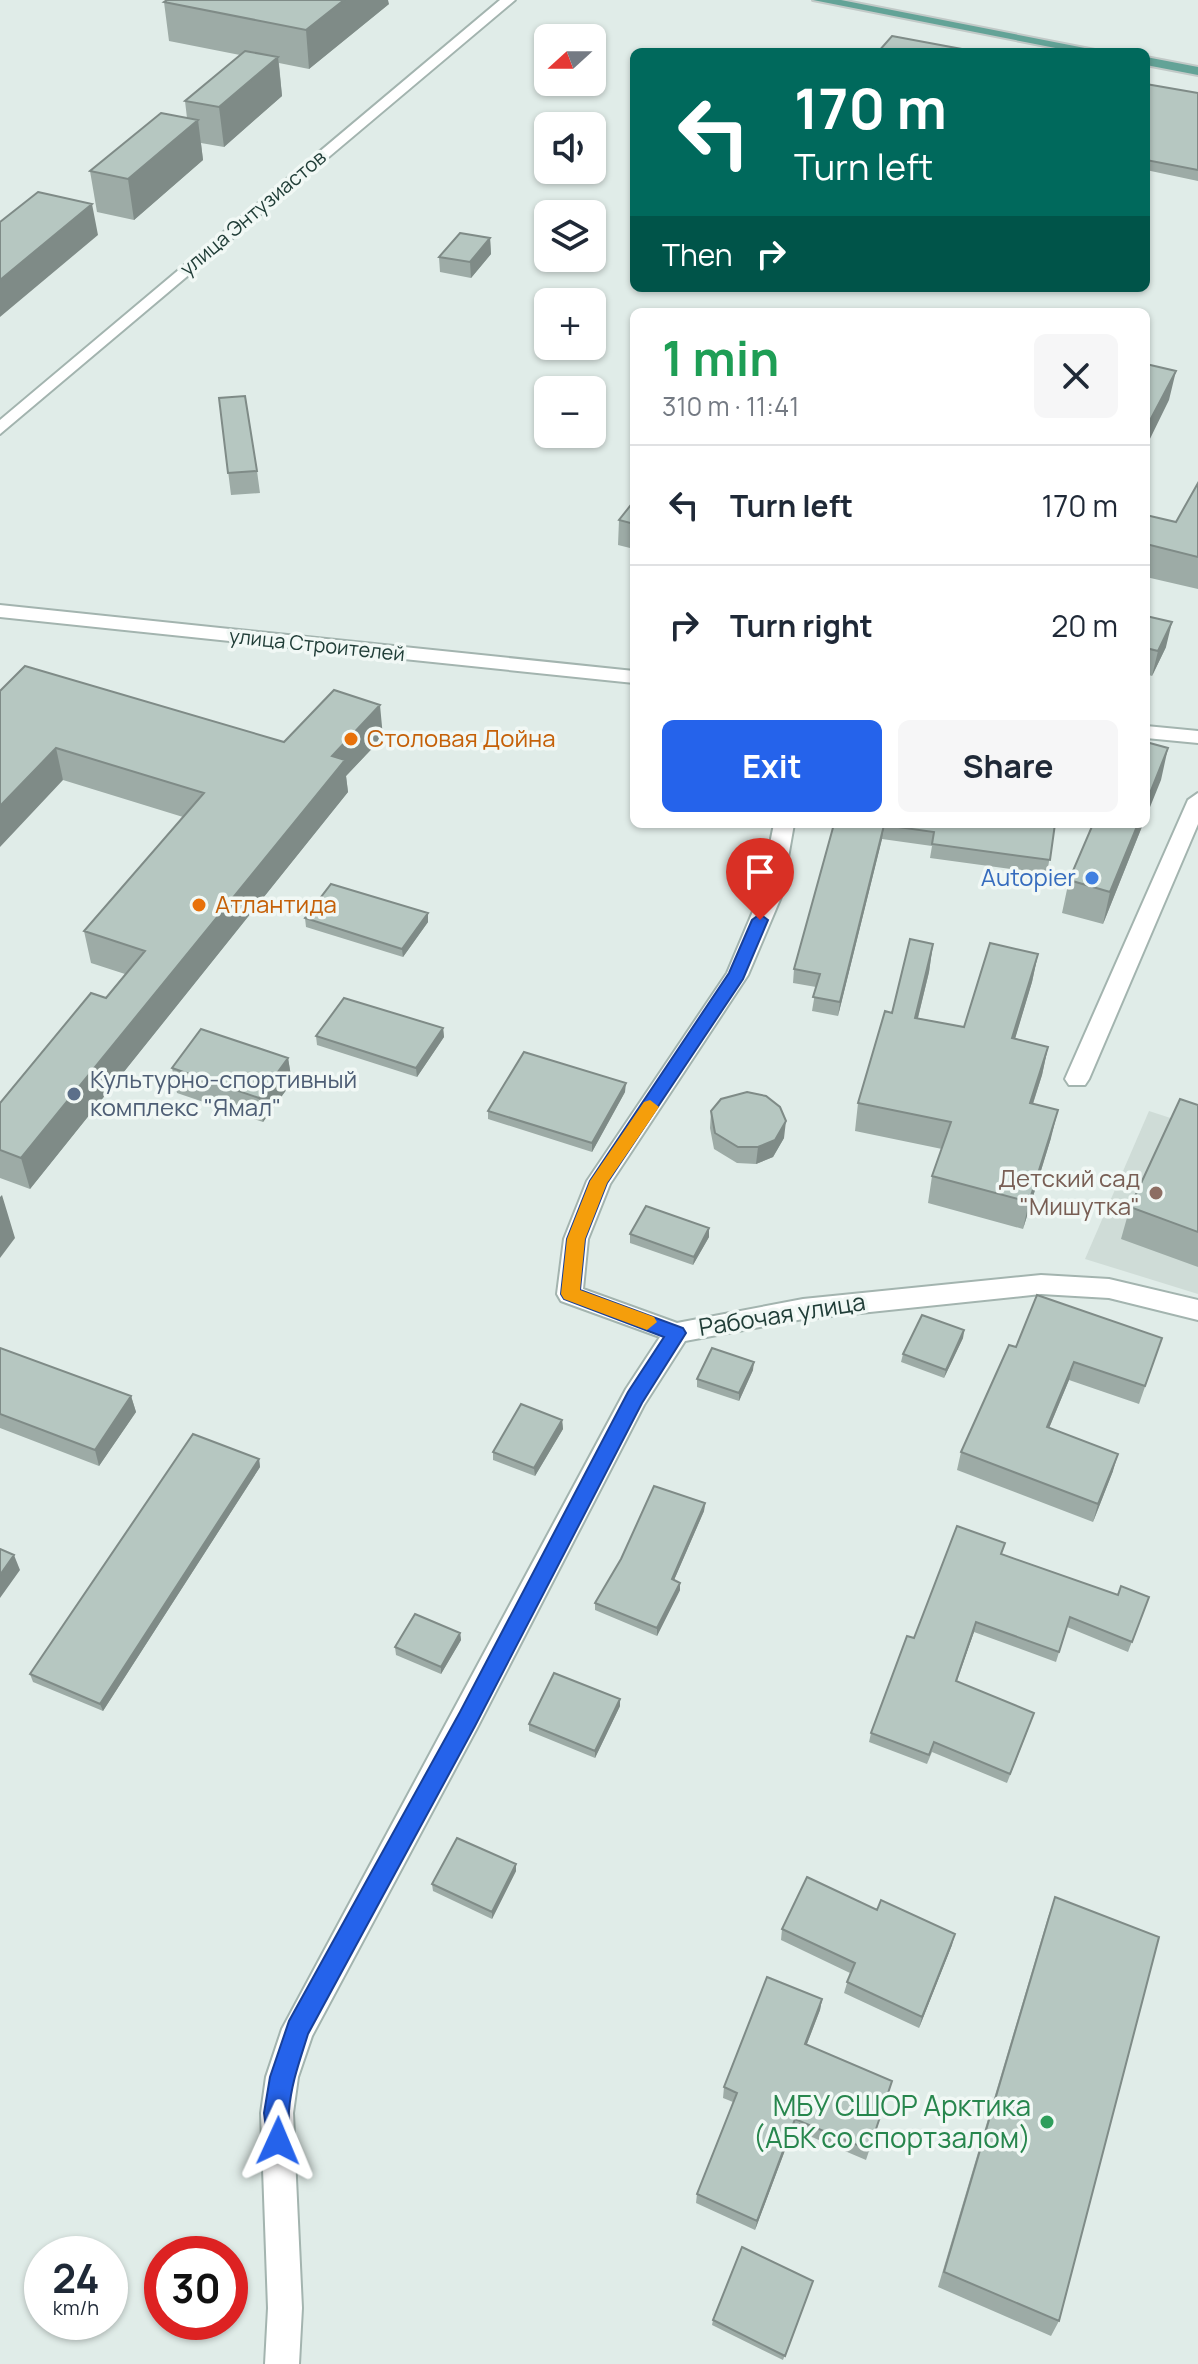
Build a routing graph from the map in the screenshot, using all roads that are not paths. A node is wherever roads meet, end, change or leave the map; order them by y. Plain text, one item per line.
1 (508, 0) edge
2 (820, 0) edge
3 (1077, 48) edge
4 (1150, 62) edge
5 (1198, 71) edge
6 (0, 429) edge
7 (0, 611) edge
8 (630, 677) edge
9 (1150, 732) edge
10 (1198, 737) edge
11 (1198, 800) edge
12 (783, 828) edge
13 (1077, 1079) dead end
14 (1198, 1310) edge
15 (677, 1333) junction
16 (282, 2364) edge

1 - 6 street, улица Энтузиастов
2 - 3 main road
4 - 5 main road
7 - 8 street, улица Строителей
9 - 10 street
11 - 13 street
12 - 15 street
14 - 15 street, Рабочая улица
15 - 16 street, Рабочая улица

